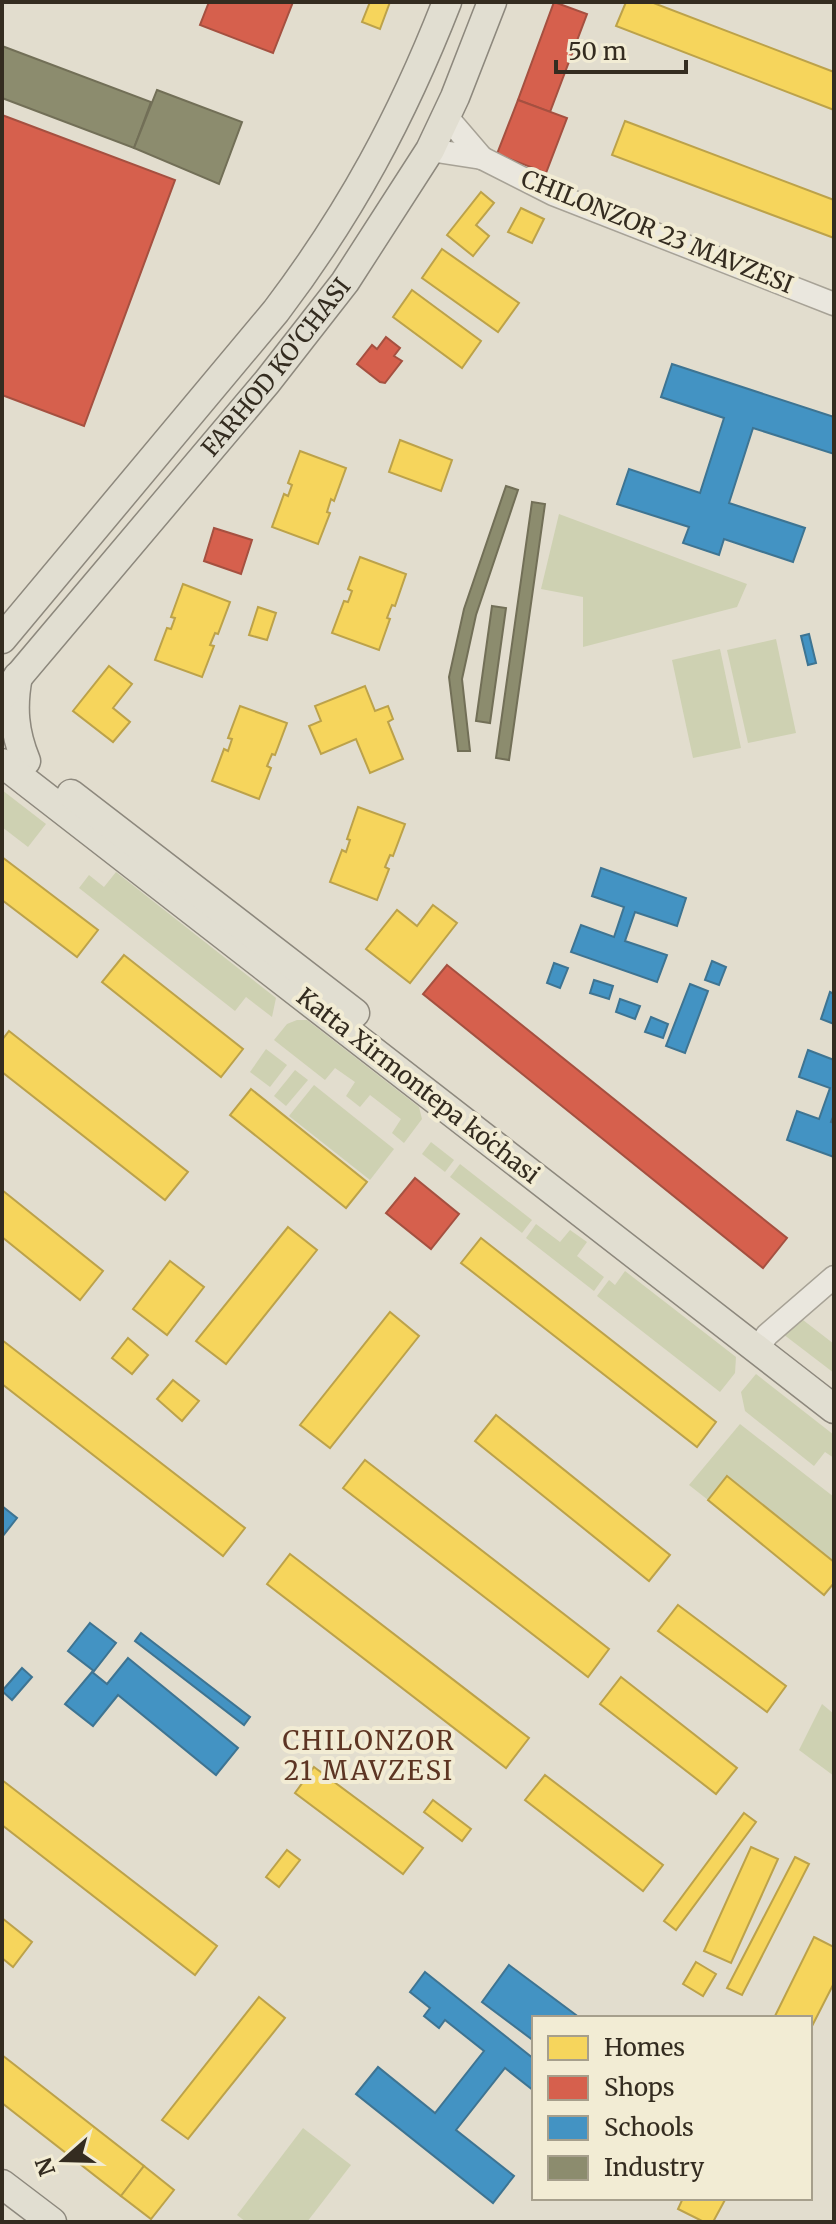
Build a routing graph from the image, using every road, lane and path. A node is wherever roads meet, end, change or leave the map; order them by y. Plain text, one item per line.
1 (447, 2) edge
2 (492, 2) edge
3 (446, 116) junction
4 (430, 150) junction
5 (482, 158) junction
6 (834, 304) edge
7 (2, 639) edge
8 (10, 686) edge
9 (8, 761) edge
10 (834, 1277) edge
11 (763, 1342) junction
12 (834, 1389) edge
13 (834, 1409) edge
14 (2, 2184) edge
15 (2, 2201) edge
16 (30, 2222) edge
17 (52, 2222) edge

1 - 7 main road, FARHOD KO'CHASI
2 - 3 main road, FARHOD KO'CHASI
3 - 4 main road, FARHOD KO'CHASI
3 - 5 street, CHILONZOR 23 MAVZESI
4 - 5 street, CHILONZOR 23 MAVZESI
4 - 8 main road, FARHOD KO'CHASI
5 - 6 street, CHILONZOR 23 MAVZESI
8 - 9 main road
9 - 11 main road, Katta Xirmontepa koʻchasi
10 - 11 street
11 - 12 main road, Katta Xirmontepa koʻchasi
11 - 13 main road, Katta Xirmontepa koʻchasi
14 - 17 main road
15 - 16 main road

